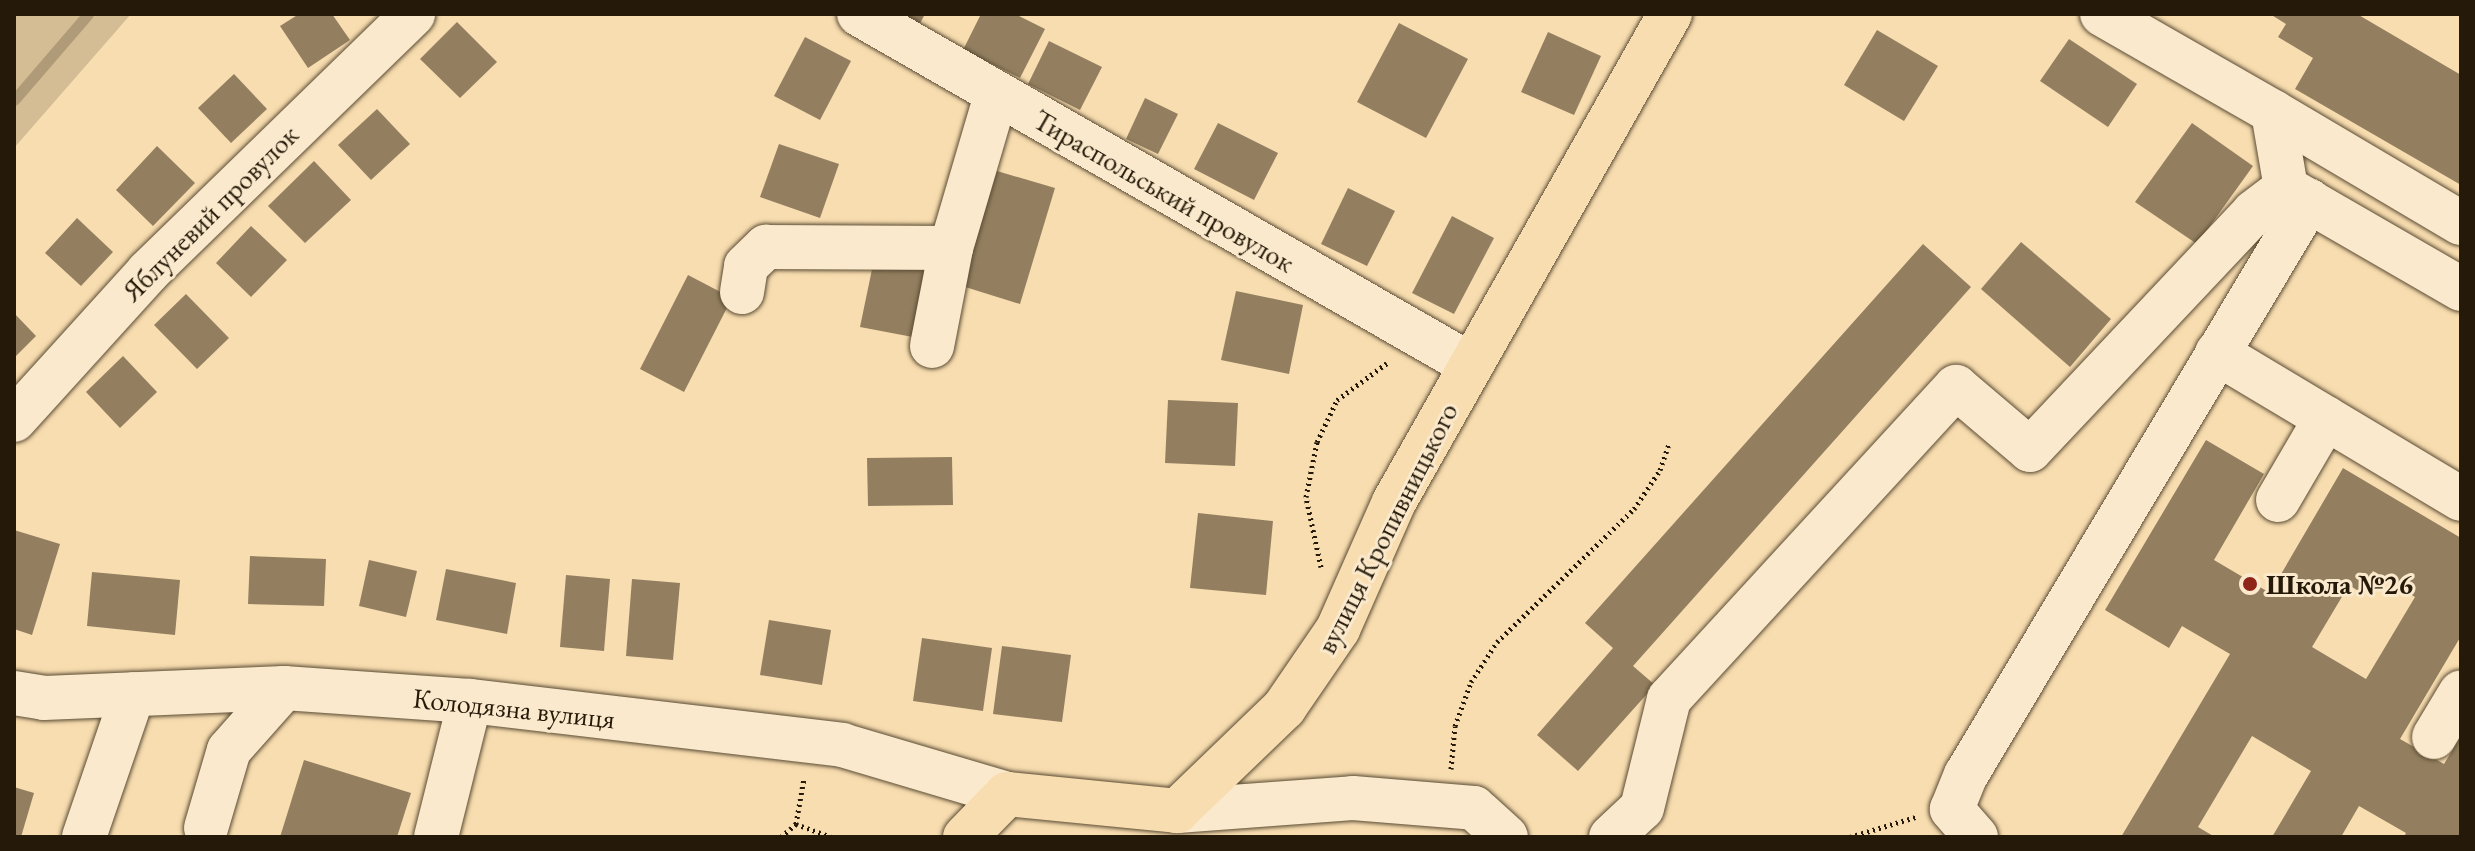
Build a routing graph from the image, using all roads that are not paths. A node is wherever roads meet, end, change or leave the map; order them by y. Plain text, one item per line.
1 (413, 14) edge
2 (859, 14) edge
3 (1670, 14) edge
4 (2102, 14) edge
5 (2145, 24) edge
6 (996, 95) junction
7 (2273, 112) junction
8 (2298, 194) junction
9 (2461, 223) edge
10 (951, 248) junction
11 (2461, 289) edge
12 (742, 292) dead end
13 (932, 346) dead end
14 (2217, 353) junction
15 (1471, 365) junction
16 (2326, 418) junction
17 (14, 420) edge
18 (2461, 499) edge
19 (2278, 500) dead end
20 (284, 688) junction
21 (2461, 692) edge
22 (14, 693) edge
23 (133, 694) junction
24 (470, 701) junction
25 (2434, 737) dead end
26 (1007, 794) junction
27 (1177, 811) junction
28 (1964, 823) edge
29 (206, 828) dead end
30 (84, 837) edge
31 (436, 837) edge
32 (965, 837) edge
33 (1506, 837) edge
34 (1611, 837) edge

1 - 17 street, Яблуневий провулок
2 - 6 street, Тираспольський провулок
3 - 15 main road, вулиця Кропивницького
4 - 5 street
5 - 7 street
6 - 10 street
6 - 15 street, Тираспольський провулок
7 - 8 street
7 - 9 street
8 - 11 street
8 - 14 street
8 - 34 street
10 - 12 street
10 - 13 street
14 - 16 street
14 - 28 street
15 - 27 main road, вулиця Кропивницького
16 - 18 street
16 - 19 street
20 - 23 street, Колодязна вулиця
20 - 24 street, Колодязна вулиця
20 - 29 street
21 - 25 street
22 - 23 street, Колодязна вулиця
23 - 30 street
24 - 26 street, Колодязна вулиця
24 - 31 street
26 - 27 main road
26 - 32 main road
27 - 33 street

